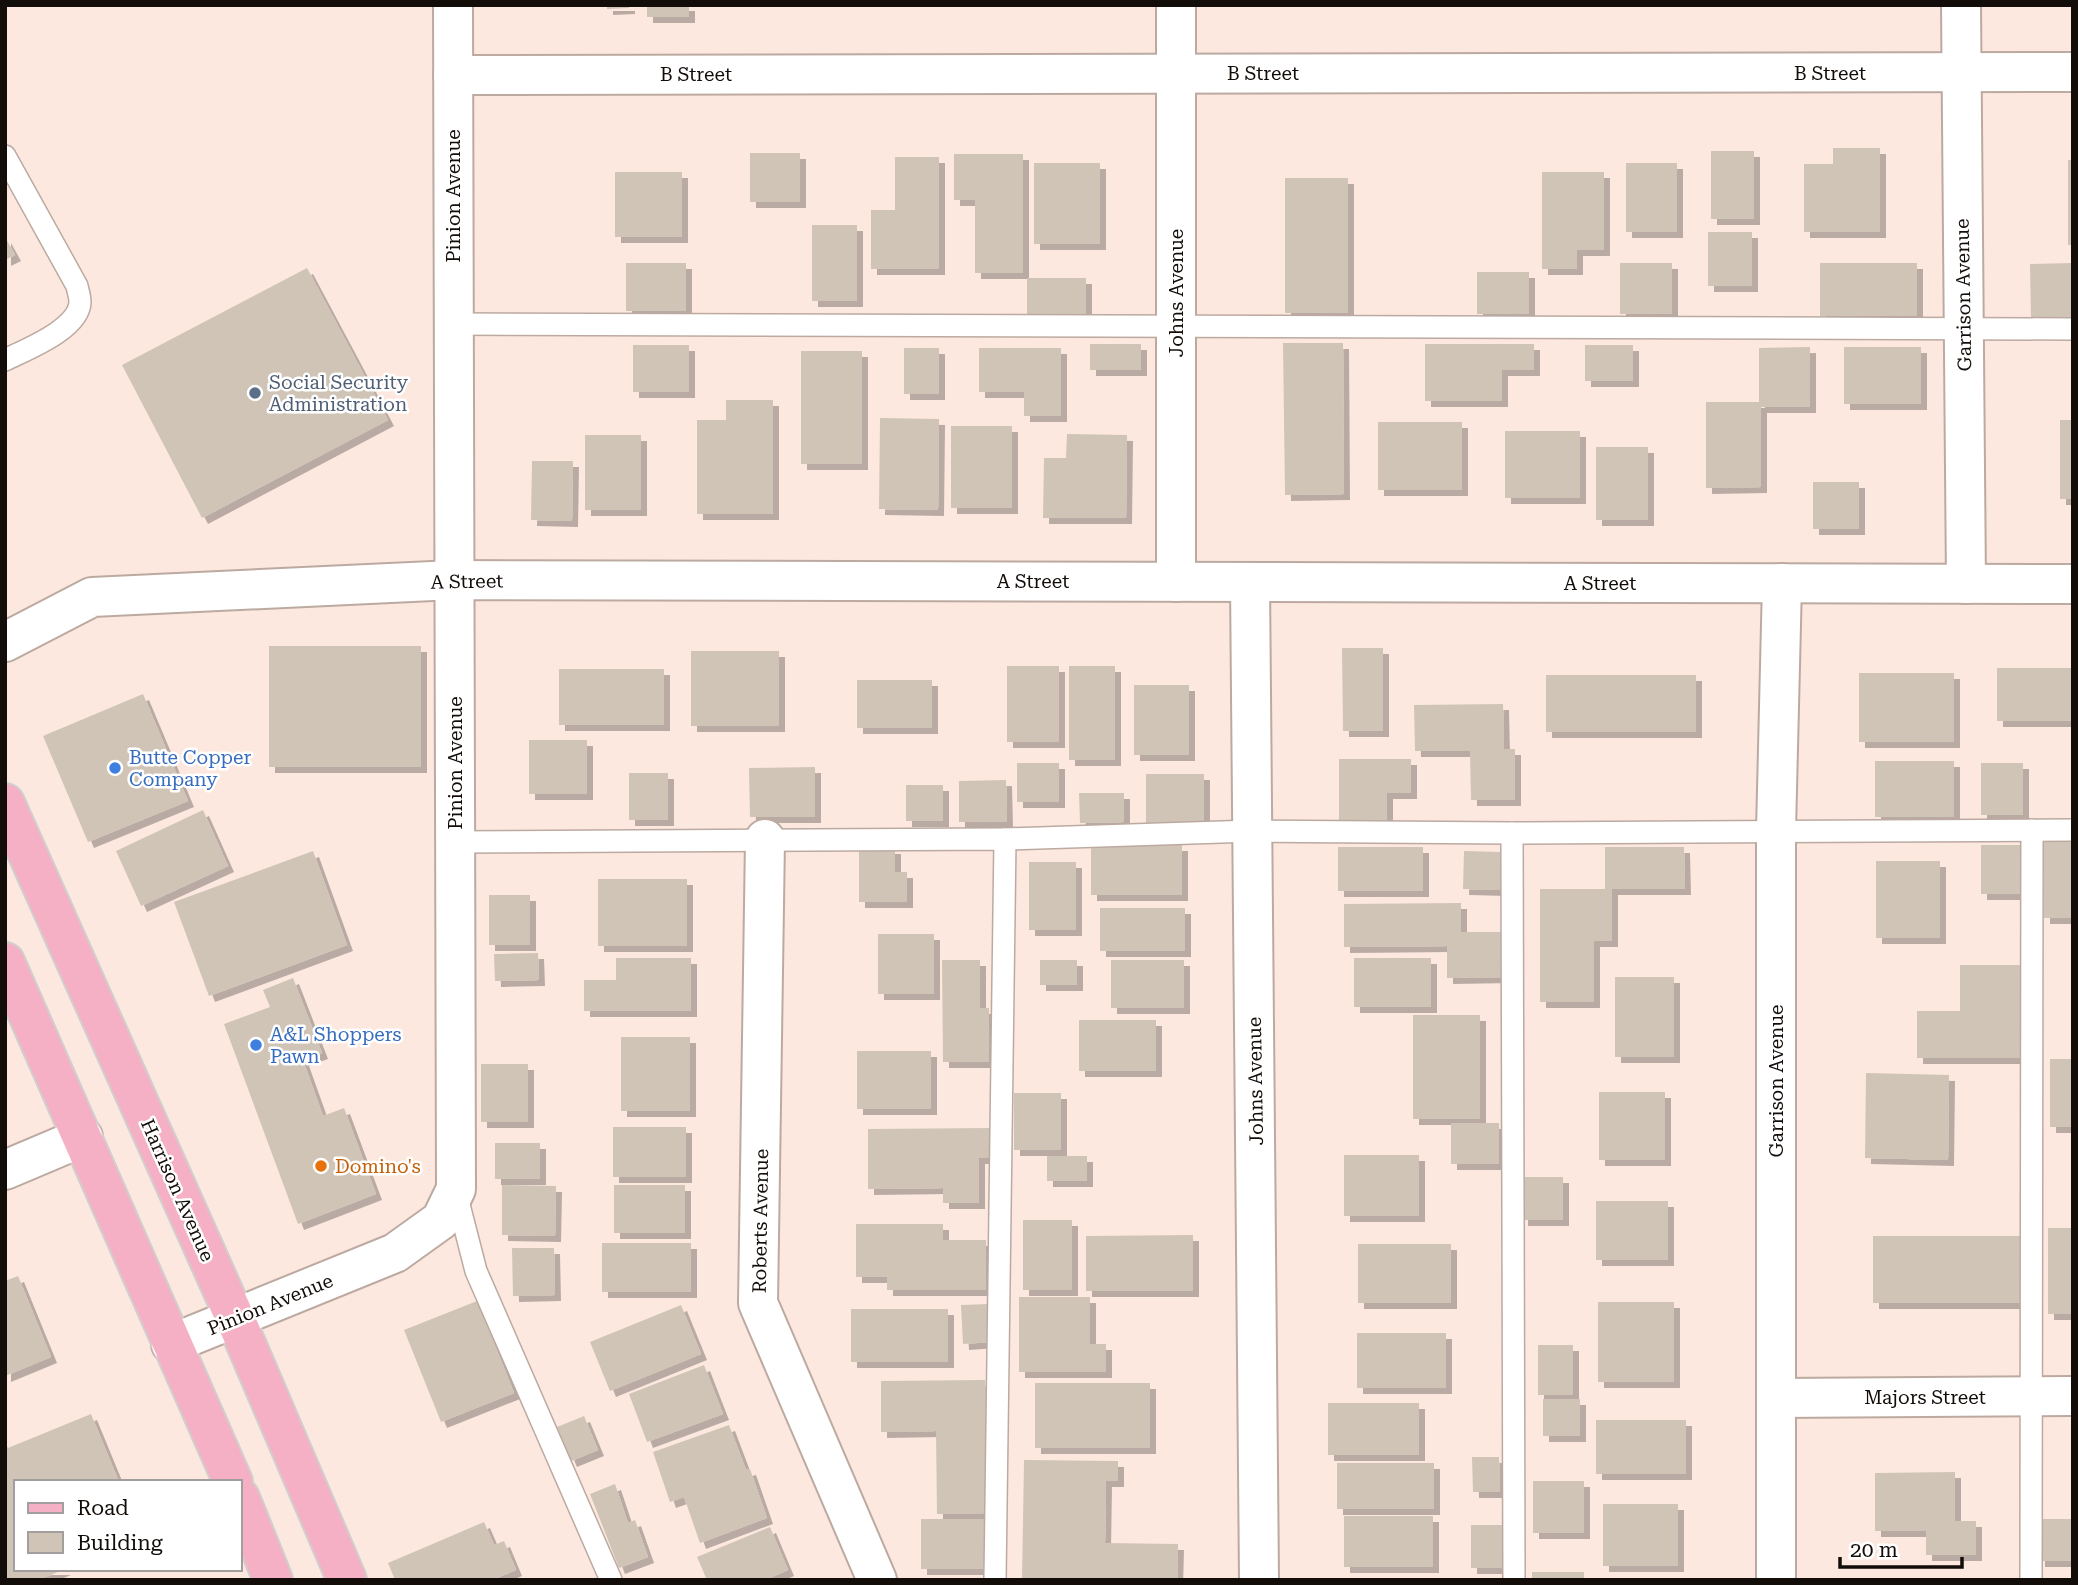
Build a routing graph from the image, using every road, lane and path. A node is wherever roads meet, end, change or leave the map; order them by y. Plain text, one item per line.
1 (453, 5) edge
2 (1176, 5) edge
3 (1961, 5) edge
4 (1961, 72) junction
5 (2073, 72) edge
6 (1176, 73) junction
7 (453, 75) junction
8 (5, 156) edge
9 (454, 324) junction
10 (1175, 326) junction
11 (1964, 328) junction
12 (2073, 329) edge
13 (5, 360) edge
14 (454, 580) junction
15 (1175, 582) junction
16 (1250, 582) junction
17 (1782, 583) junction
18 (1966, 584) junction
19 (2073, 584) edge
20 (5, 642) edge
21 (5, 803) edge
22 (2032, 830) junction
23 (2073, 830) edge
24 (1252, 831) junction
25 (1776, 831) junction
26 (1513, 833) junction
27 (765, 839) junction
28 (1005, 839) junction
29 (455, 842) junction
30 (5, 962) edge
31 (83, 1137) junction
32 (5, 1170) edge
33 (456, 1189) junction
34 (235, 1318) junction
35 (171, 1344) junction
36 (2032, 1396) junction
37 (2073, 1396) edge
38 (1776, 1398) junction
39 (232, 1480) edge
40 (242, 1503) edge
41 (273, 1580) edge
42 (347, 1580) edge
43 (611, 1580) edge
44 (877, 1580) edge
45 (995, 1580) edge
46 (1259, 1580) edge
47 (1514, 1580) edge
48 (1776, 1580) edge
49 (2031, 1580) edge

1 - 7 street, Pinion Avenue
2 - 6 street, Johns Avenue
3 - 4 street, Garrison Avenue
4 - 5 street, B Street
4 - 6 street, B Street
4 - 11 street, Garrison Avenue
6 - 7 street, B Street
6 - 10 street, Johns Avenue
7 - 9 street, Pinion Avenue
8 - 13 lane
9 - 10 lane
9 - 14 street, Pinion Avenue
10 - 11 lane
10 - 15 street, Johns Avenue
11 - 12 lane
11 - 18 street, Garrison Avenue
14 - 15 street, A Street
14 - 20 street, A Street
14 - 29 street, Pinion Avenue
15 - 16 street, A Street
16 - 17 street, A Street
16 - 24 street, Johns Avenue
17 - 18 street, A Street
17 - 25 street, Garrison Avenue
18 - 19 street, A Street
21 - 34 main road, Harrison Avenue
22 - 23 lane
22 - 25 lane
22 - 36 lane
24 - 26 lane
24 - 28 lane
24 - 46 street, Johns Avenue
25 - 26 lane
25 - 38 street, Garrison Avenue
26 - 47 lane
27 - 28 lane
27 - 29 lane
27 - 44 street, Roberts Avenue
28 - 45 lane
29 - 33 street, Pinion Avenue
30 - 31 main road
31 - 32 street
31 - 35 main road
33 - 34 street, Pinion Avenue
33 - 43 lane
34 - 35 street, Pinion Avenue
34 - 42 main road, Harrison Avenue
35 - 39 main road
36 - 37 street, Majors Street
36 - 38 street, Majors Street
36 - 49 lane
38 - 48 street, Garrison Avenue
40 - 41 main road

